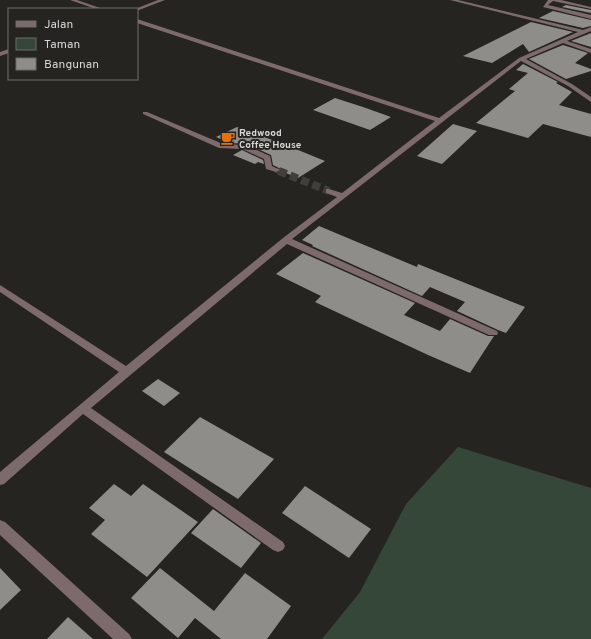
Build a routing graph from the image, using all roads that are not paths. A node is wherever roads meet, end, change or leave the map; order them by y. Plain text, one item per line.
1 (72, 0) edge
2 (163, 0) edge
3 (452, 0) edge
4 (551, 0) edge
5 (555, 0) edge
6 (97, 8) edge
7 (591, 8) edge
8 (138, 9) edge
9 (591, 17) edge
10 (138, 21) edge
11 (591, 29) edge
12 (583, 32) junction
13 (562, 41) junction
14 (591, 51) edge
15 (521, 59) junction
16 (591, 100) edge
17 (144, 113) dead end
18 (440, 120) junction
19 (276, 170) tunnel mouth
20 (329, 191) tunnel mouth
21 (342, 196) junction
22 (286, 240) junction
23 (0, 288) edge
24 (493, 333) dead end
25 (127, 372) junction
26 (83, 408) junction
27 (0, 480) edge
28 (0, 526) edge
29 (278, 546) dead end
30 (124, 639) edge

1 - 6 street
2 - 8 street
3 - 12 street
4 - 9 street
5 - 7 street
10 - 18 street
11 - 12 street
12 - 13 street
13 - 14 street
13 - 15 street
15 - 16 street
15 - 18 street
17 - 19 street
18 - 21 street
20 - 21 street
21 - 22 street
22 - 24 street
22 - 25 street
23 - 25 street
25 - 26 street
26 - 27 street
26 - 29 street
28 - 30 street

